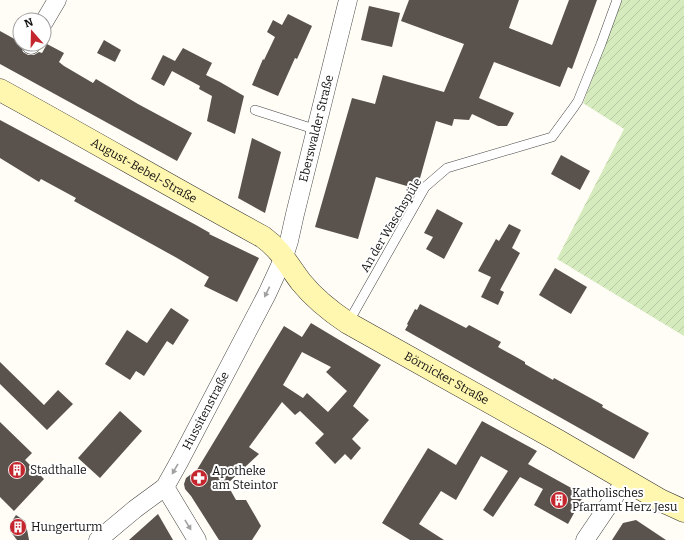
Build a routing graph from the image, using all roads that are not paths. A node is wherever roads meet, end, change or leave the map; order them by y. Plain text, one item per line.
1 (57, 0) edge
2 (348, 0) edge
3 (617, 0) edge
4 (50, 12) edge
5 (0, 90) edge
6 (255, 110) dead end
7 (317, 130) junction
8 (284, 257) junction
9 (348, 323) junction
10 (625, 481) junction
11 (165, 487) junction
12 (684, 512) edge
13 (98, 540) edge
14 (197, 540) edge
15 (585, 540) edge

1 - 4 street
2 - 7 street, Eberswalder Straße
3 - 9 lane, An der Waschspüle
5 - 8 main road, August-Bebel-Straße
6 - 7 lane
7 - 8 street, Eberswalder Straße
8 - 9 main road, Börnicker Straße
8 -> 11 street, Hussitenstraße
9 - 10 main road, Börnicker Straße
10 - 12 main road, Börnicker Straße
10 - 15 street
11 - 13 street, Hussitenstraße
11 -> 14 street

